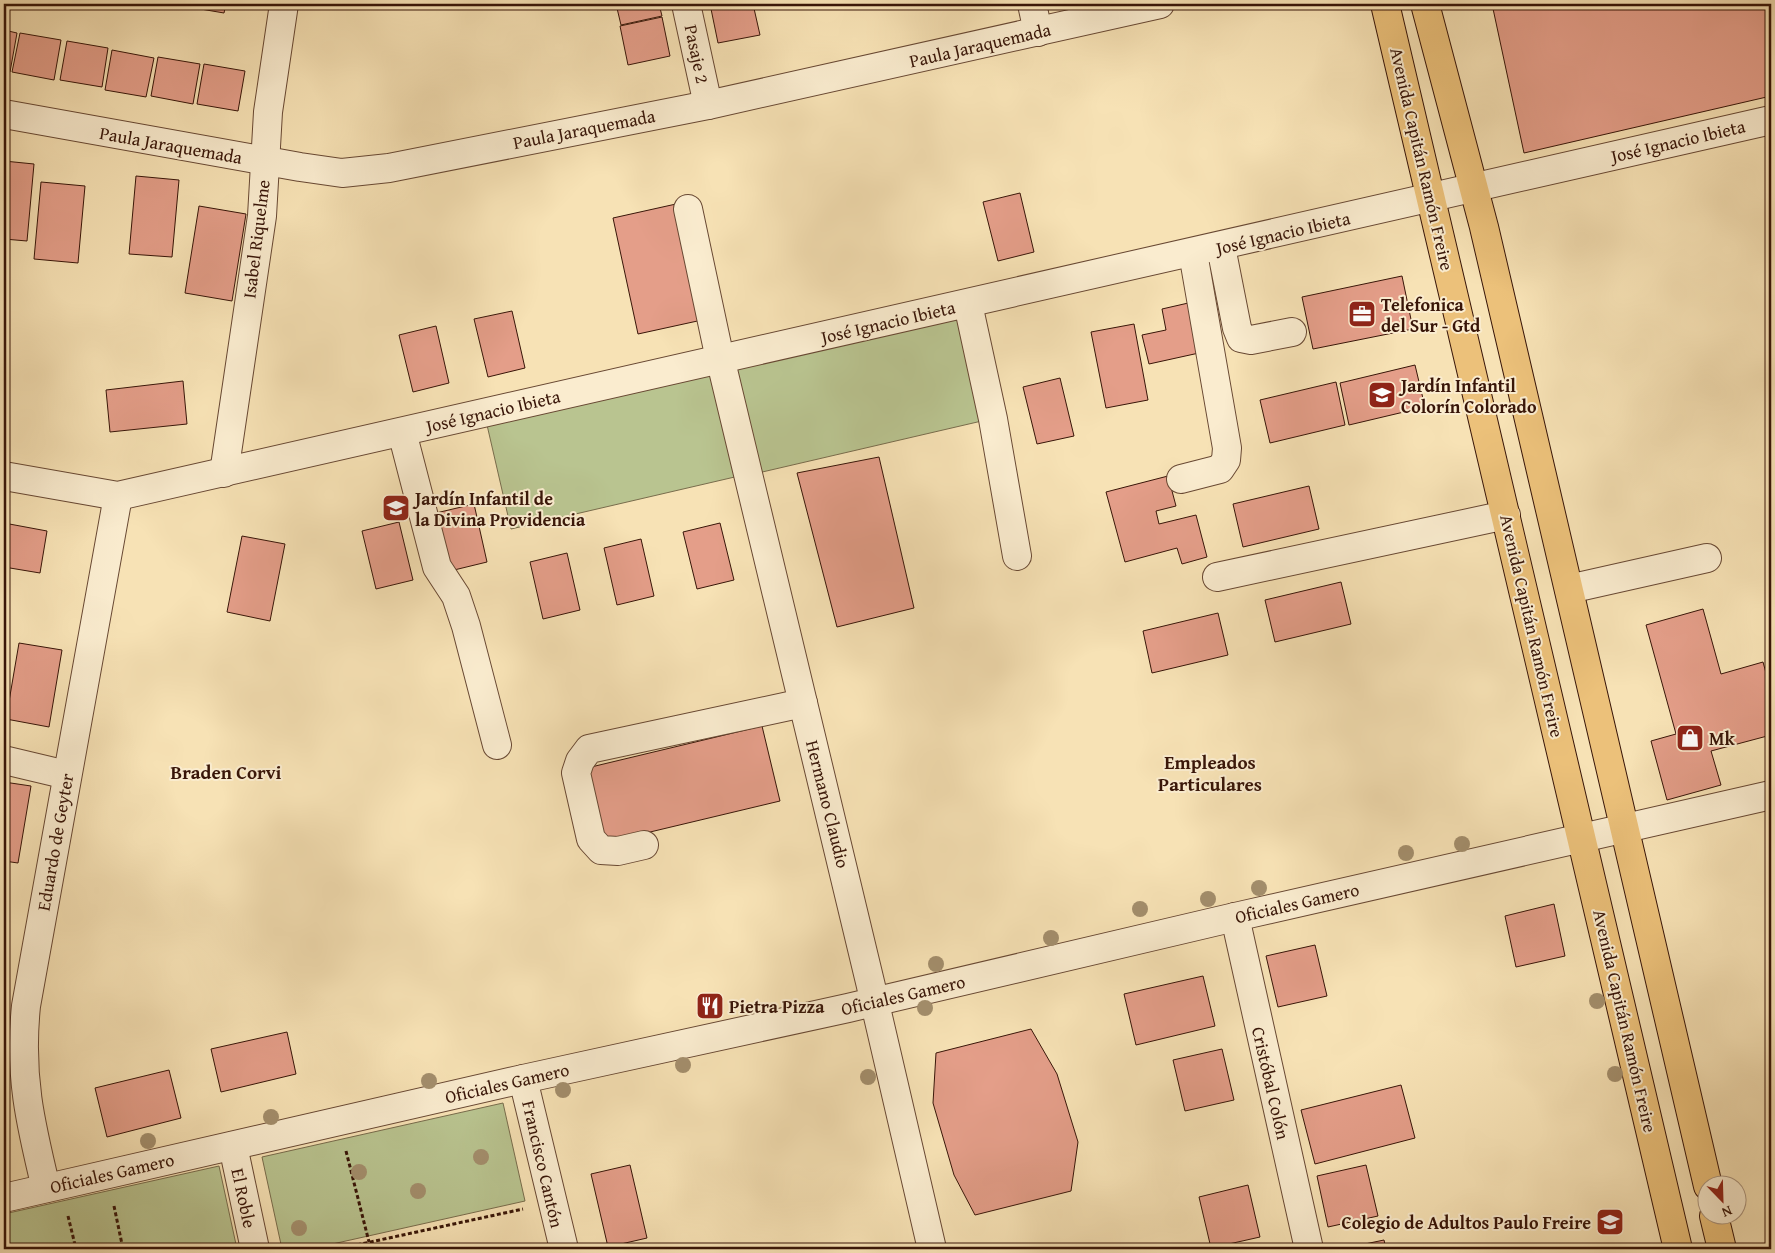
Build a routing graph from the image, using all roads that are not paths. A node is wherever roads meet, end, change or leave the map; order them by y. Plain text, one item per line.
1 (284, 4) edge
2 (686, 4) edge
3 (1032, 4) edge
4 (1160, 4) edge
5 (1385, 4) edge
6 (1425, 4) edge
7 (1038, 32) junction
8 (708, 105) junction
9 (4, 114) edge
10 (1771, 120) edge
11 (265, 162) junction
12 (1474, 188) junction
13 (1432, 198) junction
14 (688, 209) dead end
15 (1221, 247) junction
16 (1194, 253) junction
17 (968, 304) junction
18 (1292, 332) dead end
19 (721, 360) junction
20 (402, 432) junction
21 (224, 473) junction
22 (4, 476) edge
23 (1181, 479) dead end
24 (118, 496) junction
25 (1506, 515) junction
26 (1017, 556) dead end
27 (1708, 558) dead end
28 (1217, 578) dead end
29 (1569, 589) junction
30 (803, 703) junction
31 (497, 745) dead end
32 (4, 760) edge
33 (68, 775) junction
34 (1771, 795) edge
35 (1626, 828) junction
36 (1582, 838) junction
37 (644, 846) dead end
38 (1235, 917) junction
39 (873, 1001) junction
40 (523, 1079) junction
41 (233, 1146) junction
42 (1706, 1176) edge
43 (46, 1188) junction
44 (4, 1198) edge
45 (1716, 1226) edge
46 (255, 1249) edge
47 (564, 1249) edge
48 (932, 1249) edge
49 (1309, 1249) edge
50 (1678, 1249) edge
51 (1722, 1249) edge

1 - 11 street, Isabel Riquelme
2 - 8 street, Pasaje 2
3 - 7 street
4 - 7 street, Paula Jaraquemada
5 - 13 main road, Avenida Capitán Ramón Freire
6 - 12 main road
7 - 8 street, Paula Jaraquemada
8 - 11 street, Paula Jaraquemada
9 - 11 street, Paula Jaraquemada
10 - 12 street, José Ignacio Ibieta
11 - 21 street, Isabel Riquelme
12 - 13 street, José Ignacio Ibieta
12 - 29 main road
13 - 15 street, José Ignacio Ibieta
13 - 25 main road, Avenida Capitán Ramón Freire
14 - 19 street, Hermano Claudio
15 - 16 street, José Ignacio Ibieta
15 - 18 street
16 - 17 street, José Ignacio Ibieta
16 - 23 street
17 - 19 street, José Ignacio Ibieta
17 - 26 street
19 - 20 street, José Ignacio Ibieta
19 - 30 street, Hermano Claudio
20 - 21 street, José Ignacio Ibieta
20 - 31 street
21 - 24 street, José Ignacio Ibieta
22 - 24 street, José Ignacio Ibieta
24 - 33 street, Eduardo de Geyter
25 - 28 street
25 - 36 main road, Avenida Capitán Ramón Freire
27 - 29 street
29 - 35 main road
30 - 37 street
30 - 39 street, Hermano Claudio
32 - 33 street
33 - 43 street, Eduardo de Geyter
34 - 35 street, Oficiales Gamero
35 - 36 street, Oficiales Gamero
35 - 42 main road
36 - 38 street, Oficiales Gamero
36 - 50 main road, Avenida Capitán Ramón Freire
38 - 39 street, Oficiales Gamero
38 - 49 street, Cristóbal Colón
39 - 40 street, Oficiales Gamero
39 - 48 street, Hermano Claudio
40 - 41 street, Oficiales Gamero
40 - 47 street, Francisco Cantón
41 - 43 street, Oficiales Gamero
41 - 46 street, El Roble
43 - 44 street, Oficiales Gamero
45 - 51 main road

